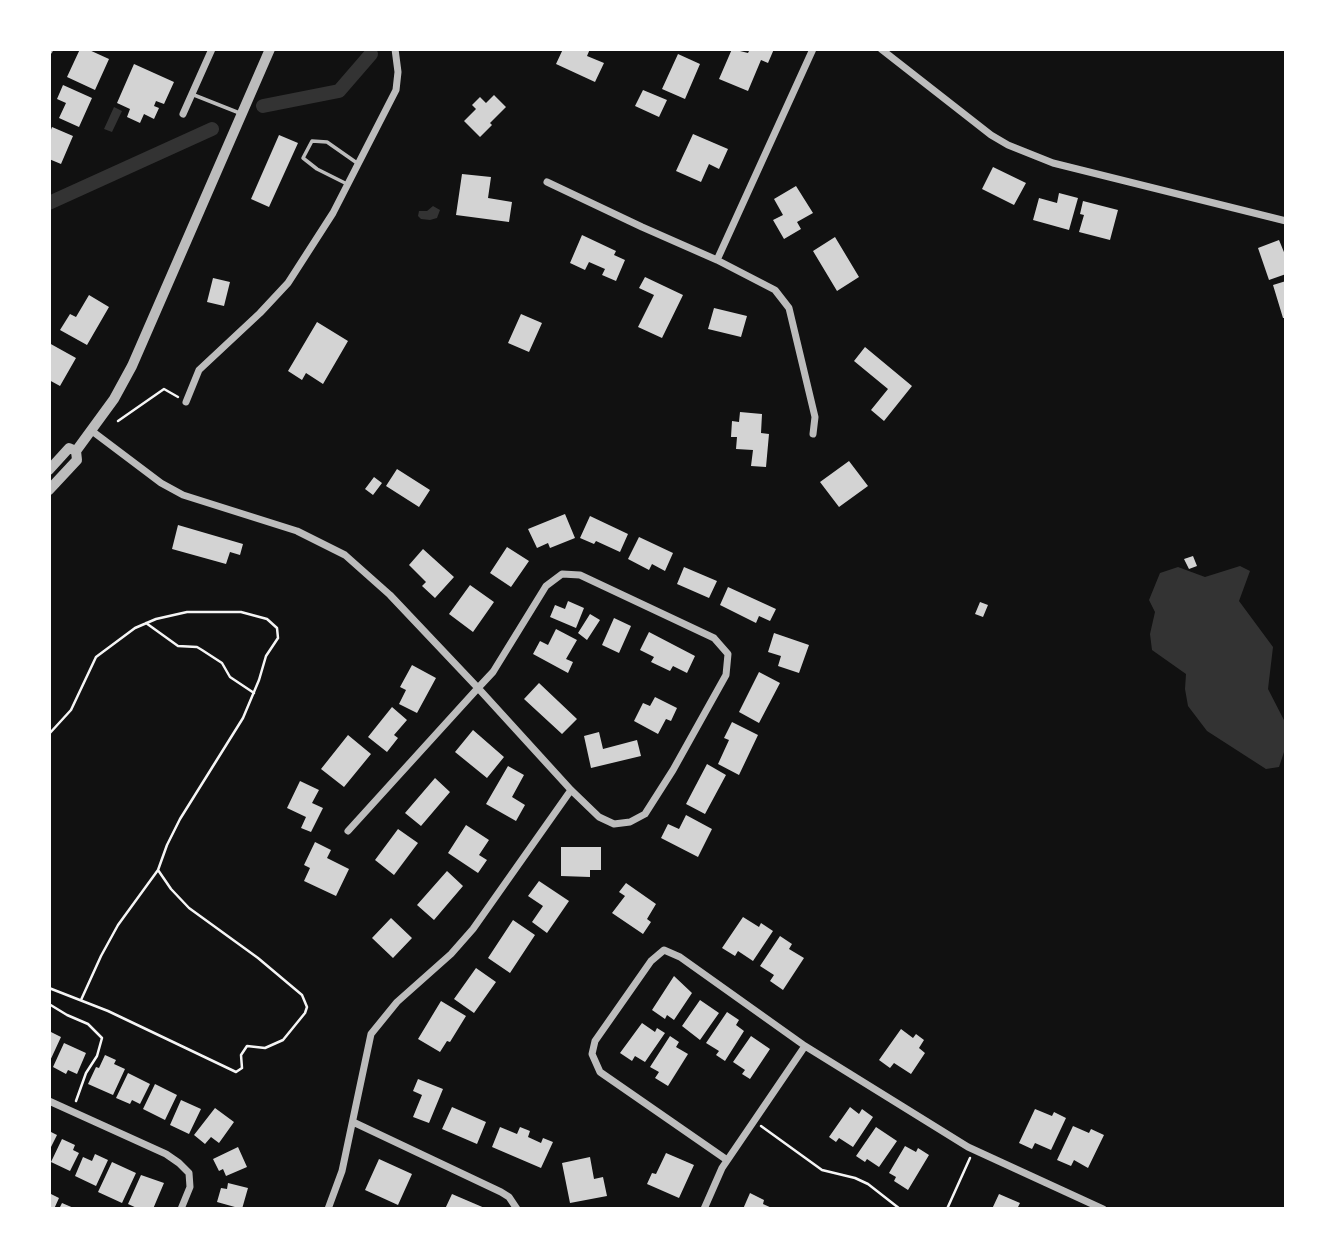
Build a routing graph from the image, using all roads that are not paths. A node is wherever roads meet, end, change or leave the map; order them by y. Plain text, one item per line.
1 (212, 49) edge
2 (270, 49) edge
3 (395, 49) edge
4 (813, 49) edge
5 (881, 49) edge
6 (192, 94) junction
7 (183, 114) dead end
8 (242, 114) junction
9 (358, 164) junction
10 (547, 182) dead end
11 (348, 184) junction
12 (1286, 221) edge
13 (717, 260) junction
14 (186, 402) road end
15 (92, 431) junction
16 (813, 434) dead end
17 (76, 451) junction
18 (49, 470) edge
19 (49, 490) edge
20 (478, 688) junction
21 (571, 790) junction
22 (348, 831) dead end
23 (805, 1046) junction
24 (49, 1101) edge
25 (353, 1122) junction
26 (727, 1160) junction
27 (517, 1208) edge
28 (181, 1209) edge
29 (328, 1209) edge
30 (704, 1209) edge
31 (1103, 1209) edge

1 - 6 street
2 - 8 street
3 - 9 street
4 - 13 street
5 - 12 street
6 - 7 street
6 - 8 lane
8 - 15 street
9 - 11 street
9 - 11 lane
10 - 13 street
11 - 14 street
13 - 16 street
15 - 17 street
15 - 20 street
17 - 18 street
17 - 19 street
20 - 21 street
20 - 21 street
20 - 22 street
21 - 25 street
23 - 26 street
23 - 26 street
23 - 31 street
24 - 28 street
25 - 27 street
25 - 29 street
26 - 30 street

